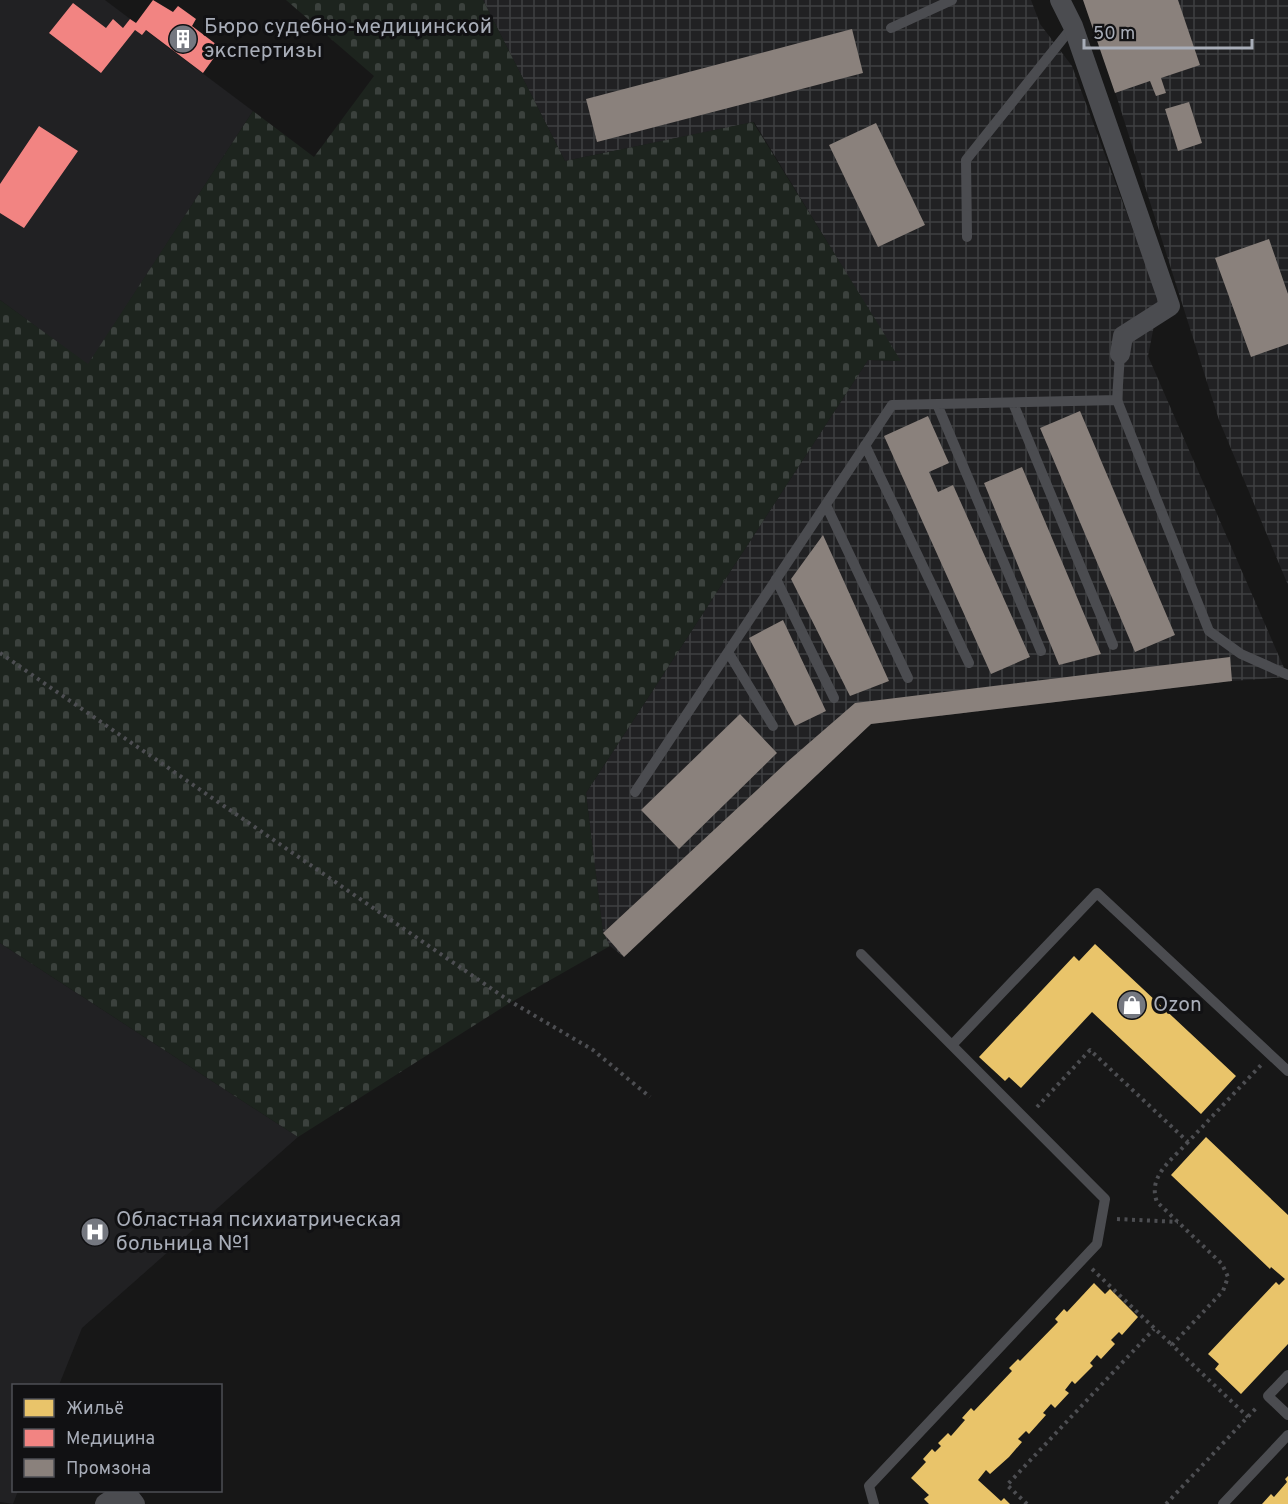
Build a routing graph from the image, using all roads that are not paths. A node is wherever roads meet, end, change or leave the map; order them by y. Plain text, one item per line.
1 (952, 0) edge
2 (1060, 0) edge
3 (1073, 26) junction
4 (891, 28) dead end
5 (967, 237) dead end
6 (1120, 354) joint
7 (1117, 400) junction
8 (1013, 403) junction
9 (937, 404) junction
10 (866, 445) junction
11 (826, 505) junction
12 (776, 579) junction
13 (1113, 645) dead end
14 (1041, 651) dead end
15 (728, 652) junction
16 (969, 663) dead end
17 (1288, 675) edge
18 (908, 678) dead end
19 (834, 698) dead end
20 (773, 726) dead end
21 (635, 792) dead end
22 (861, 954) dead end
23 (952, 1045) junction
24 (1288, 1071) edge
25 (1288, 1375) edge
26 (1288, 1415) edge
27 (1288, 1435) edge
28 (123, 1492) edge
29 (126, 1492) edge
30 (105, 1504) edge
31 (135, 1504) edge
32 (874, 1504) edge
33 (1223, 1504) edge

1 - 4 lane
2 - 3 street
3 - 5 lane
3 - 6 street
6 - 7 lane
7 - 8 lane
7 - 17 lane
8 - 9 lane
8 - 13 lane
9 - 10 lane
9 - 14 lane
10 - 11 lane
10 - 16 lane
11 - 12 lane
11 - 18 lane
12 - 15 lane
12 - 19 lane
15 - 20 lane
15 - 21 lane
22 - 23 lane
23 - 24 lane
23 - 32 lane
25 - 26 lane
27 - 33 lane
28 - 30 street
29 - 31 street

